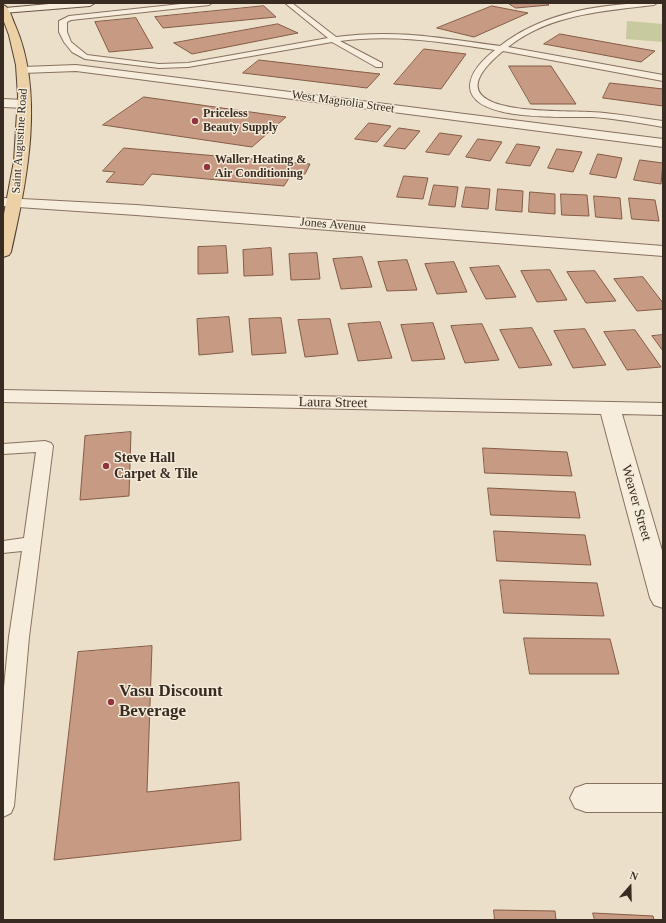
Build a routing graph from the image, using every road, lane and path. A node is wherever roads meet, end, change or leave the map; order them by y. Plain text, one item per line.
1 (90, 3) edge
2 (209, 3) edge
3 (288, 3) edge
4 (654, 3) edge
5 (582, 6) dead end
6 (4, 9) edge
7 (594, 10) junction
8 (333, 39) junction
9 (501, 48) junction
10 (379, 65) dead end
11 (24, 70) junction
12 (663, 78) edge
13 (3, 103) edge
14 (24, 104) junction
15 (663, 124) edge
16 (663, 143) edge
17 (9, 203) edge
18 (663, 251) edge
19 (3, 252) edge
20 (3, 396) edge
21 (610, 408) junction
22 (663, 409) edge
23 (3, 449) edge
24 (654, 533) edge
25 (32, 543) junction
26 (3, 546) edge
27 (663, 598) edge
28 (8, 708) edge
29 (586, 798) dead end
30 (663, 798) edge
31 (3, 806) edge

1 - 6 street
2 - 8 lane
3 - 8 lane
4 - 7 lane
5 - 7 lane
6 - 11 main road, Saint Augustine Road
7 - 9 lane
8 - 9 lane
8 - 10 lane
9 - 12 lane
9 - 15 lane
11 - 14 main road, Saint Augustine Road
11 - 16 street, West Magnolia Street
13 - 14 street
14 - 17 main road, Saint Augustine Road
17 - 18 street, Jones Avenue
17 - 19 main road, Saint Augustine Road
20 - 21 street, Laura Street
21 - 22 street, Laura Street
21 - 24 street, Weaver Street
23 - 25 lane
24 - 27 street, Weaver Street
25 - 26 lane
25 - 28 lane
28 - 31 lane
29 - 30 street

